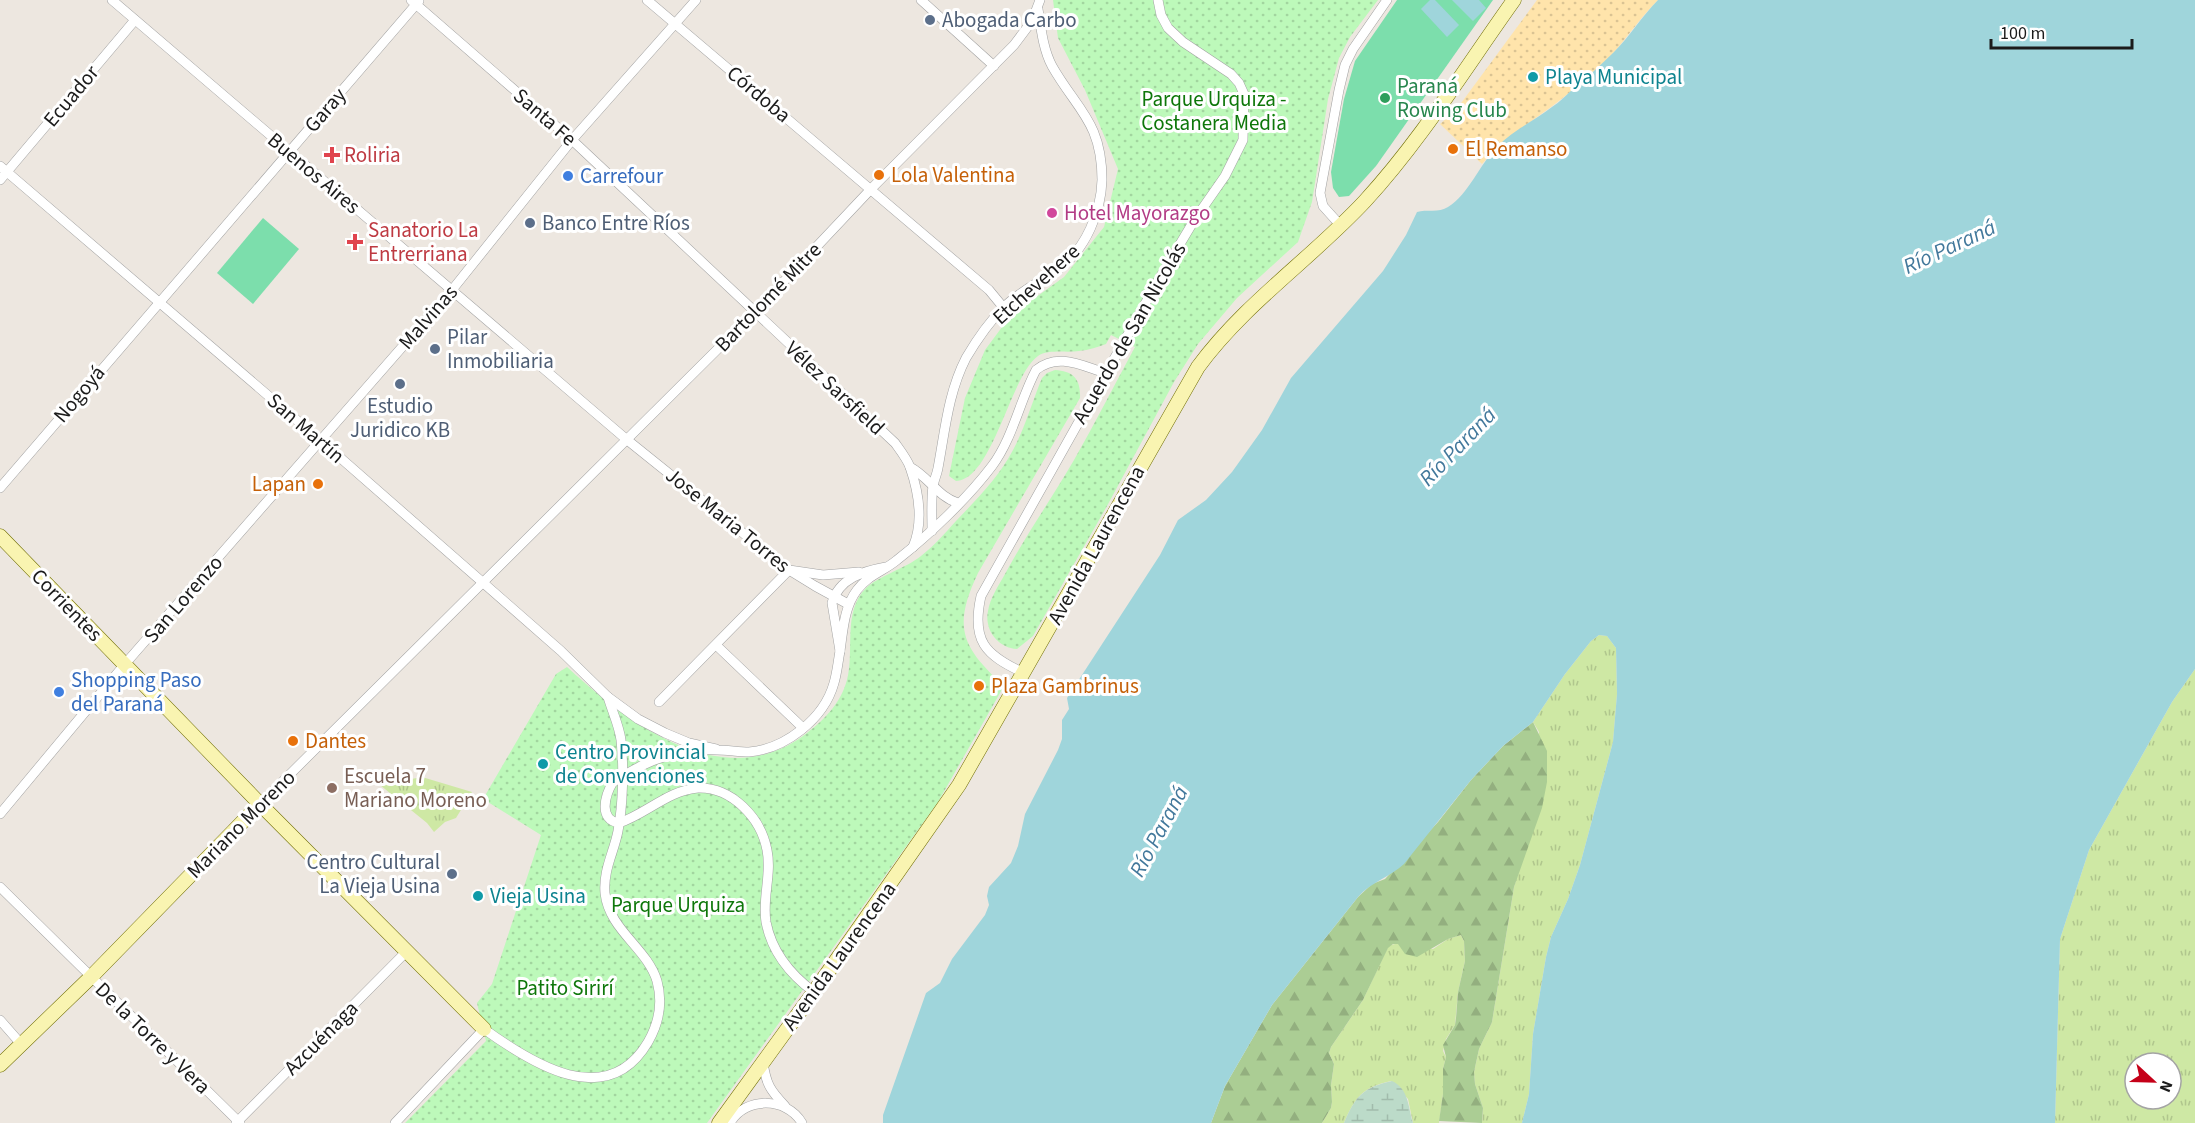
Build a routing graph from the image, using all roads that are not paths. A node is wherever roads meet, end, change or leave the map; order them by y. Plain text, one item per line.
1 (112, 0) edge
2 (647, 0) edge
3 (696, 0) edge
4 (921, 0) edge
5 (1158, 0) edge
6 (1387, 0) edge
7 (1514, 0) edge
8 (416, 1) edge
9 (1039, 4) edge
10 (135, 20) junction
11 (676, 24) junction
12 (994, 66) junction
13 (572, 140) junction
14 (289, 152) junction
15 (3, 169) edge
16 (0, 180) edge
17 (871, 189) junction
18 (1341, 226) junction
19 (452, 290) junction
20 (159, 301) junction
21 (1003, 307) junction
22 (754, 313) junction
23 (1106, 374) junction
24 (626, 439) junction
25 (320, 440) junction
26 (910, 467) junction
27 (933, 485) junction
28 (0, 488) edge
29 (958, 503) junction
30 (932, 531) junction
31 (0, 536) edge
32 (913, 547) junction
33 (886, 567) junction
34 (789, 570) junction
35 (865, 572) junction
36 (483, 584) junction
37 (834, 596) junction
38 (848, 604) junction
39 (716, 645) junction
40 (840, 651) junction
41 (125, 664) junction
42 (1024, 673) junction
43 (608, 697) junction
44 (659, 702) dead end
45 (803, 728) junction
46 (716, 750) junction
47 (621, 777) junction
48 (260, 804) junction
49 (0, 814) edge
50 (619, 823) junction
51 (0, 887) edge
52 (406, 952) junction
53 (91, 977) junction
54 (814, 992) junction
55 (0, 1020) edge
56 (484, 1029) junction
57 (22, 1045) junction
58 (763, 1062) junction
59 (0, 1065) edge
60 (789, 1110) junction
61 (238, 1122) edge
62 (395, 1123) edge
63 (719, 1123) edge
64 (730, 1123) edge
65 (802, 1123) edge

1 - 10 street, Buenos Aires
2 - 11 street, Córdoba
3 - 11 street, Malvinas
4 - 12 street
5 - 23 street, Acuerdo de San Nicolás
6 - 18 street
7 - 18 street, Avenida Laurencena
8 - 13 street, Santa Fe
8 - 14 street, Garay
9 - 12 street, Bartolomé Mitre
9 - 21 street, Etchevehere
10 - 14 street, Buenos Aires
10 - 15 street, Ecuador
11 - 13 street, Malvinas
11 - 17 street, Córdoba
12 - 17 street, Bartolomé Mitre
13 - 19 street, Malvinas
13 - 22 street, Santa Fe
14 - 19 street, Buenos Aires
14 - 20 street, Garay
15 - 16 street, Ecuador
15 - 20 street, San Martín
17 - 21 street, Córdoba
17 - 22 street, Bartolomé Mitre
18 - 42 street, Avenida Laurencena
19 - 24 street, Buenos Aires
19 - 25 street, Malvinas
20 - 25 street, San Martín
20 - 28 street, Nogoyá
21 - 27 street, Etchevehere
22 - 24 street, Bartolomé Mitre
22 - 26 street, Vélez Sarsfield
23 - 29 street
23 - 42 street, Acuerdo de San Nicolás
24 - 34 street, Jose Maria Torres
24 - 36 street, Bartolomé Mitre
25 - 36 street, San Martín
25 - 41 street, San Lorenzo
26 - 27 street, Vélez Sarsfield
26 - 32 street, Vélez Sarsfield
27 - 29 street, Vélez Sarsfield
27 - 30 street, Etchevehere
29 - 30 street
30 - 32 street
31 - 41 street, Corrientes
32 - 33 street
33 - 35 street
33 - 38 street
34 - 35 street
34 - 37 street, Jose Maria Torres
34 - 39 street
35 - 37 street
36 - 43 street, San Martín
36 - 48 street, Mariano Moreno
37 - 38 street
37 - 40 street
38 - 40 street
39 - 44 street
39 - 45 street
40 - 45 street
41 - 48 street, Corrientes
41 - 49 street, San Lorenzo
42 - 54 street, Avenida Laurencena
43 - 46 street, San Martín
43 - 47 street
45 - 46 street
46 - 47 street
47 - 50 street
47 - 50 street
48 - 52 street, Corrientes
48 - 53 street, Mariano Moreno
50 - 54 street
50 - 56 street
51 - 53 street, De la Torre y Vera
52 - 56 street, Corrientes
52 - 61 street, Azcuénaga
53 - 57 street, Mariano Moreno
53 - 61 street, De la Torre y Vera
54 - 58 street, Avenida Laurencena
55 - 57 street
56 - 62 street
57 - 59 street, Mariano Moreno
58 - 60 street
58 - 63 street, Avenida Laurencena
60 - 64 street
60 - 65 street

